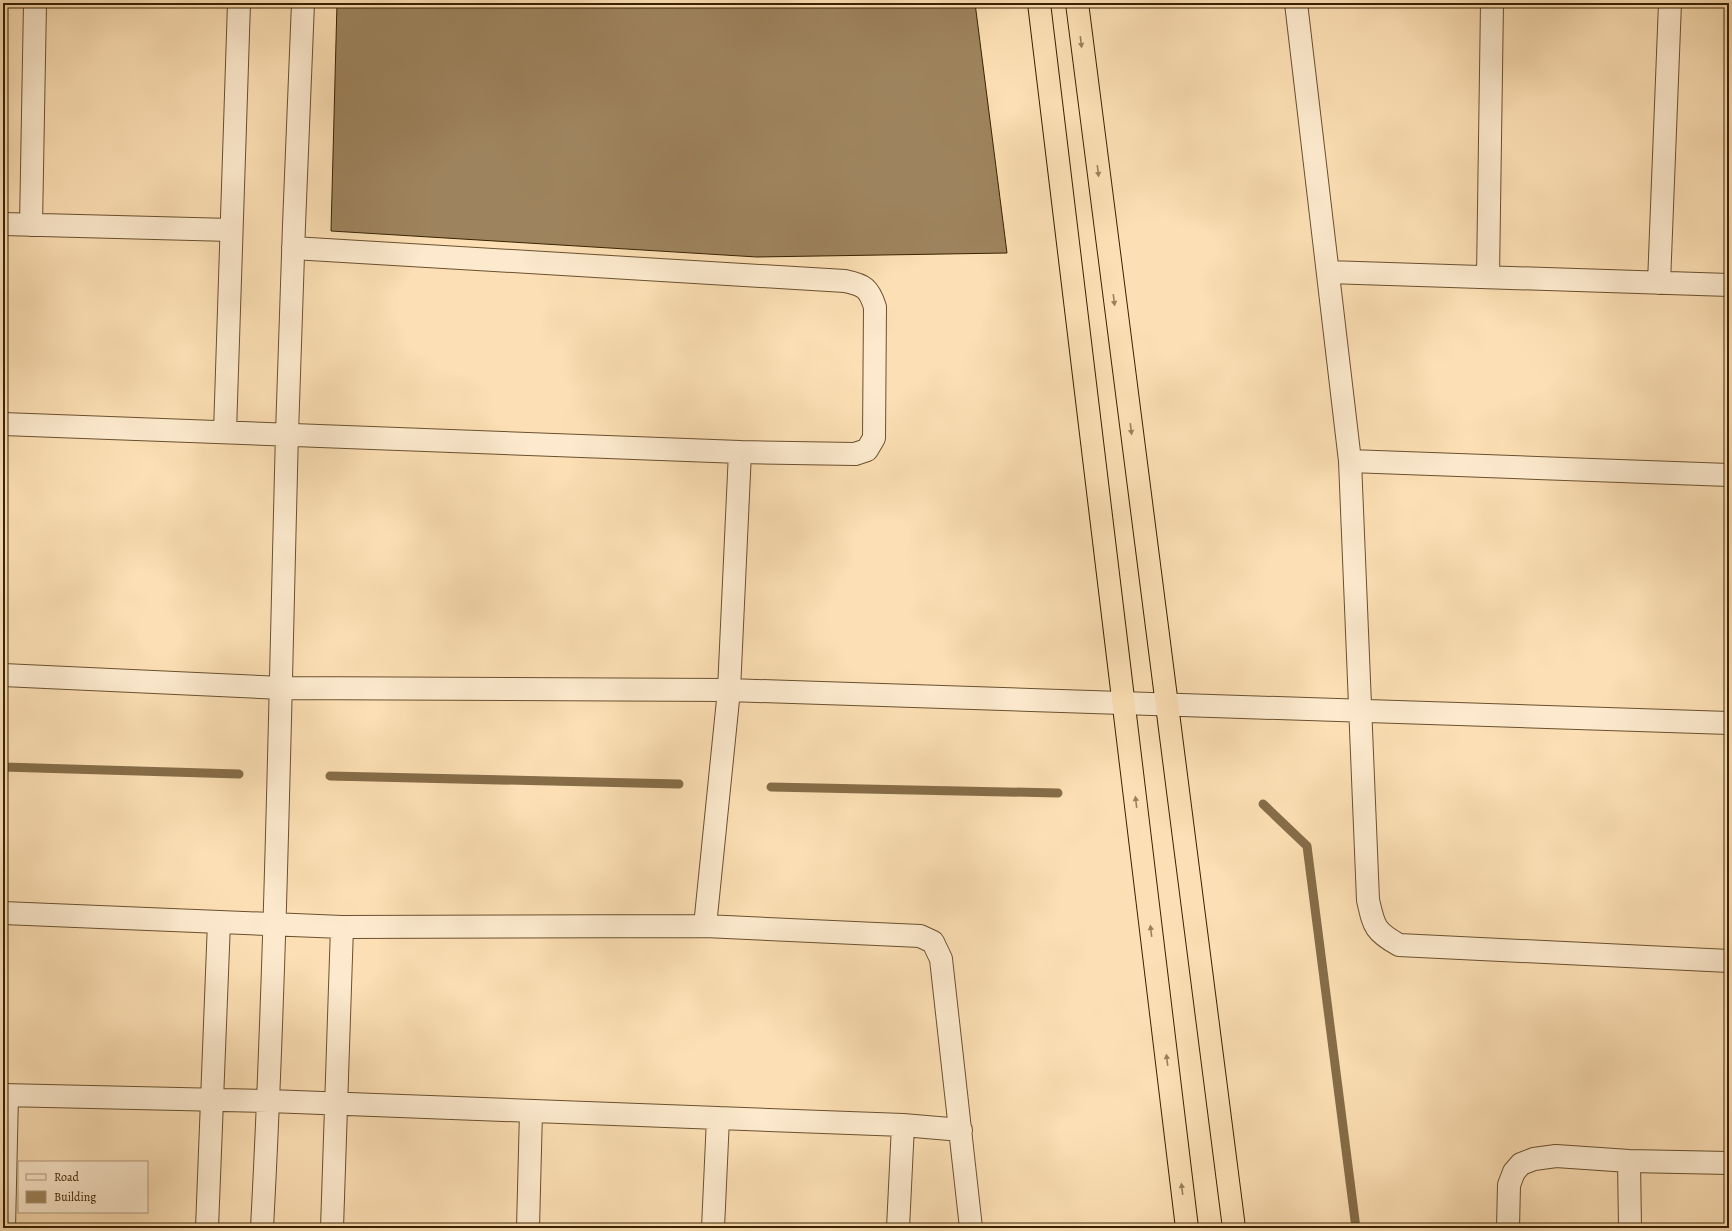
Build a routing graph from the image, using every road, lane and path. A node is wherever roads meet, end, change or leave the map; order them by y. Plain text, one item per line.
1 (35, 3) edge
2 (239, 3) edge
3 (303, 3) edge
4 (1039, 3) edge
5 (1077, 3) edge
6 (1296, 3) edge
7 (1492, 3) edge
8 (1670, 3) edge
9 (3, 224) edge
10 (31, 225) junction
11 (231, 230) junction
12 (293, 248) junction
13 (1328, 272) junction
14 (1488, 277) junction
15 (1659, 283) junction
16 (1729, 285) edge
17 (3, 424) edge
18 (225, 432) junction
19 (287, 434) junction
20 (740, 452) junction
21 (1350, 461) junction
22 (1729, 475) edge
23 (3, 675) edge
24 (282, 688) junction
25 (728, 690) junction
26 (1124, 703) junction
27 (1166, 705) junction
28 (1360, 710) junction
29 (1729, 723) edge
30 (3, 913) edge
31 (219, 922) junction
32 (274, 924) junction
33 (342, 926) junction
34 (705, 926) junction
35 (1729, 961) edge
36 (5, 1095) edge
37 (212, 1100) junction
38 (269, 1100) junction
39 (336, 1103) junction
40 (531, 1111) junction
41 (718, 1118) junction
42 (903, 1125) junction
43 (961, 1130) junction
44 (1629, 1161) junction
45 (1729, 1163) edge
46 (4, 1228) edge
47 (207, 1228) edge
48 (262, 1228) edge
49 (332, 1228) edge
50 (528, 1228) edge
51 (712, 1228) edge
52 (898, 1228) edge
53 (971, 1228) edge
54 (1186, 1228) edge
55 (1234, 1228) edge
56 (1508, 1228) edge
57 (1630, 1228) edge

1 - 10 street
2 - 11 street
3 - 12 street
4 - 26 highway
5 -> 27 highway
6 - 13 street
7 - 14 street
8 - 15 street
9 - 10 street
10 - 11 street
11 - 18 street
12 - 19 street
12 - 20 street
13 - 14 street
13 - 21 street
14 - 15 street
15 - 16 street
17 - 18 street
18 - 19 street
19 - 20 street
19 - 24 street
20 - 25 street
21 - 22 street
21 - 28 street
23 - 24 street
24 - 25 street
24 - 32 street
25 - 26 street
25 - 34 street
26 - 27 street
54 -> 26 highway
27 - 28 street
27 - 55 highway
28 - 29 street
28 - 35 street
30 - 31 street
31 - 32 street
31 - 37 street
32 - 33 street
32 - 38 street
33 - 34 street
33 - 39 street
34 - 43 street
36 - 37 street
36 - 46 street
37 - 38 street
37 - 47 street
38 - 39 street
38 - 48 street
39 - 40 street
39 - 49 street
40 - 41 street
40 - 50 street
41 - 42 street
41 - 51 street
42 - 43 street
42 - 52 street
43 - 53 street
44 - 45 street
44 - 56 street
44 - 57 street

